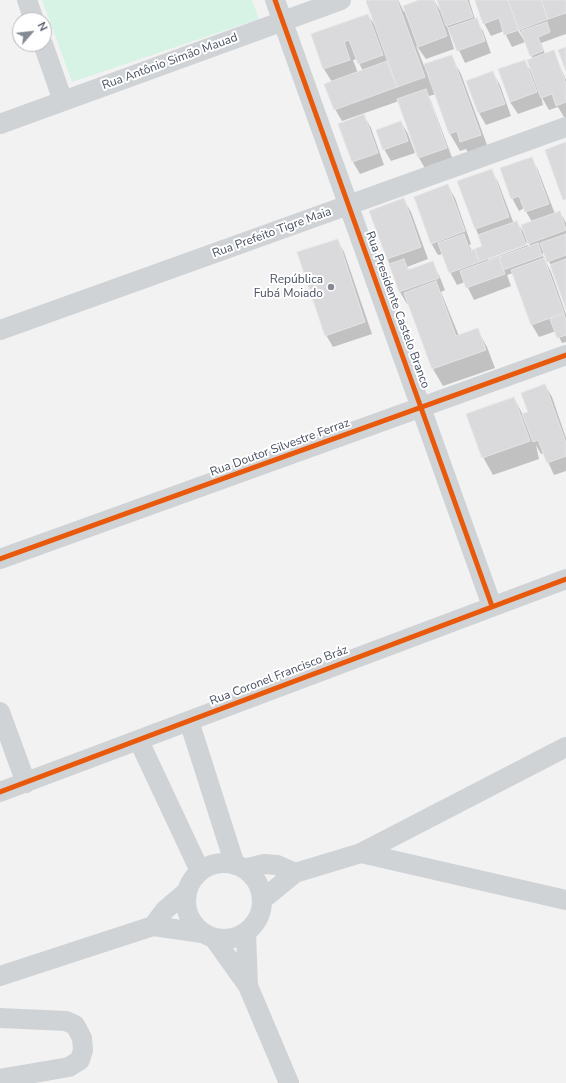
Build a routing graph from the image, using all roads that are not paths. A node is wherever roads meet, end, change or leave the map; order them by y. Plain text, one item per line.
1 (27, 0) edge
2 (275, 0) edge
3 (341, 0) edge
4 (31, 12) edge
5 (283, 21) junction
6 (46, 52) edge
7 (63, 101) junction
8 (0, 124) edge
9 (566, 127) edge
10 (349, 205) junction
11 (0, 330) edge
12 (566, 355) edge
13 (421, 408) junction
14 (0, 559) edge
15 (566, 579) edge
16 (492, 606) junction
17 (0, 712) edge
18 (189, 721) junction
19 (139, 741) junction
20 (566, 747) edge
21 (26, 783) junction
22 (0, 792) edge
23 (361, 853) junction
24 (239, 867) junction
25 (200, 871) junction
26 (295, 873) junction
27 (186, 892) junction
28 (262, 900) junction
29 (566, 900) edge
30 (153, 926) junction
31 (246, 932) junction
32 (208, 935) junction
33 (0, 976) edge
34 (248, 986) junction
35 (0, 1018) edge
36 (0, 1079) edge
37 (289, 1083) edge

1 - 4 street
2 - 5 street, Rua Presidente Castelo Branco
3 - 5 street, Rua Antônio Simão Mauad
5 - 7 street, Rua Antônio Simão Mauad
5 - 10 street, Rua Presidente Castelo Branco
6 - 7 street
7 - 8 street, Rua Antônio Simão Mauad
9 - 10 street, Rua Prefeito Tigre Maia
10 - 11 street, Rua Prefeito Tigre Maia
10 - 13 street, Rua Presidente Castelo Branco
12 - 13 street, Rua Doutor Silvestre Ferraz
13 - 14 street, Rua Doutor Silvestre Ferraz
13 - 16 street, Rua Presidente Castelo Branco
15 - 16 street, Rua Coronel Francisco Bráz
16 - 18 street, Rua Coronel Francisco Bráz
17 - 21 street
18 - 19 street, Rua Coronel Francisco Bráz
18 - 24 street
19 - 21 street, Rua Coronel Francisco Bráz
19 - 25 street
20 - 23 street
21 - 22 street, Rua Coronel Francisco Bráz
23 - 26 street
23 - 29 street
24 - 25 street
24 - 26 street
24 - 28 street
25 - 27 street
26 - 28 street
27 - 30 street
27 - 32 street
28 - 31 street
30 - 32 street
30 - 33 street
31 - 32 street
31 - 34 street
32 - 34 street
34 - 37 street
35 - 36 street

